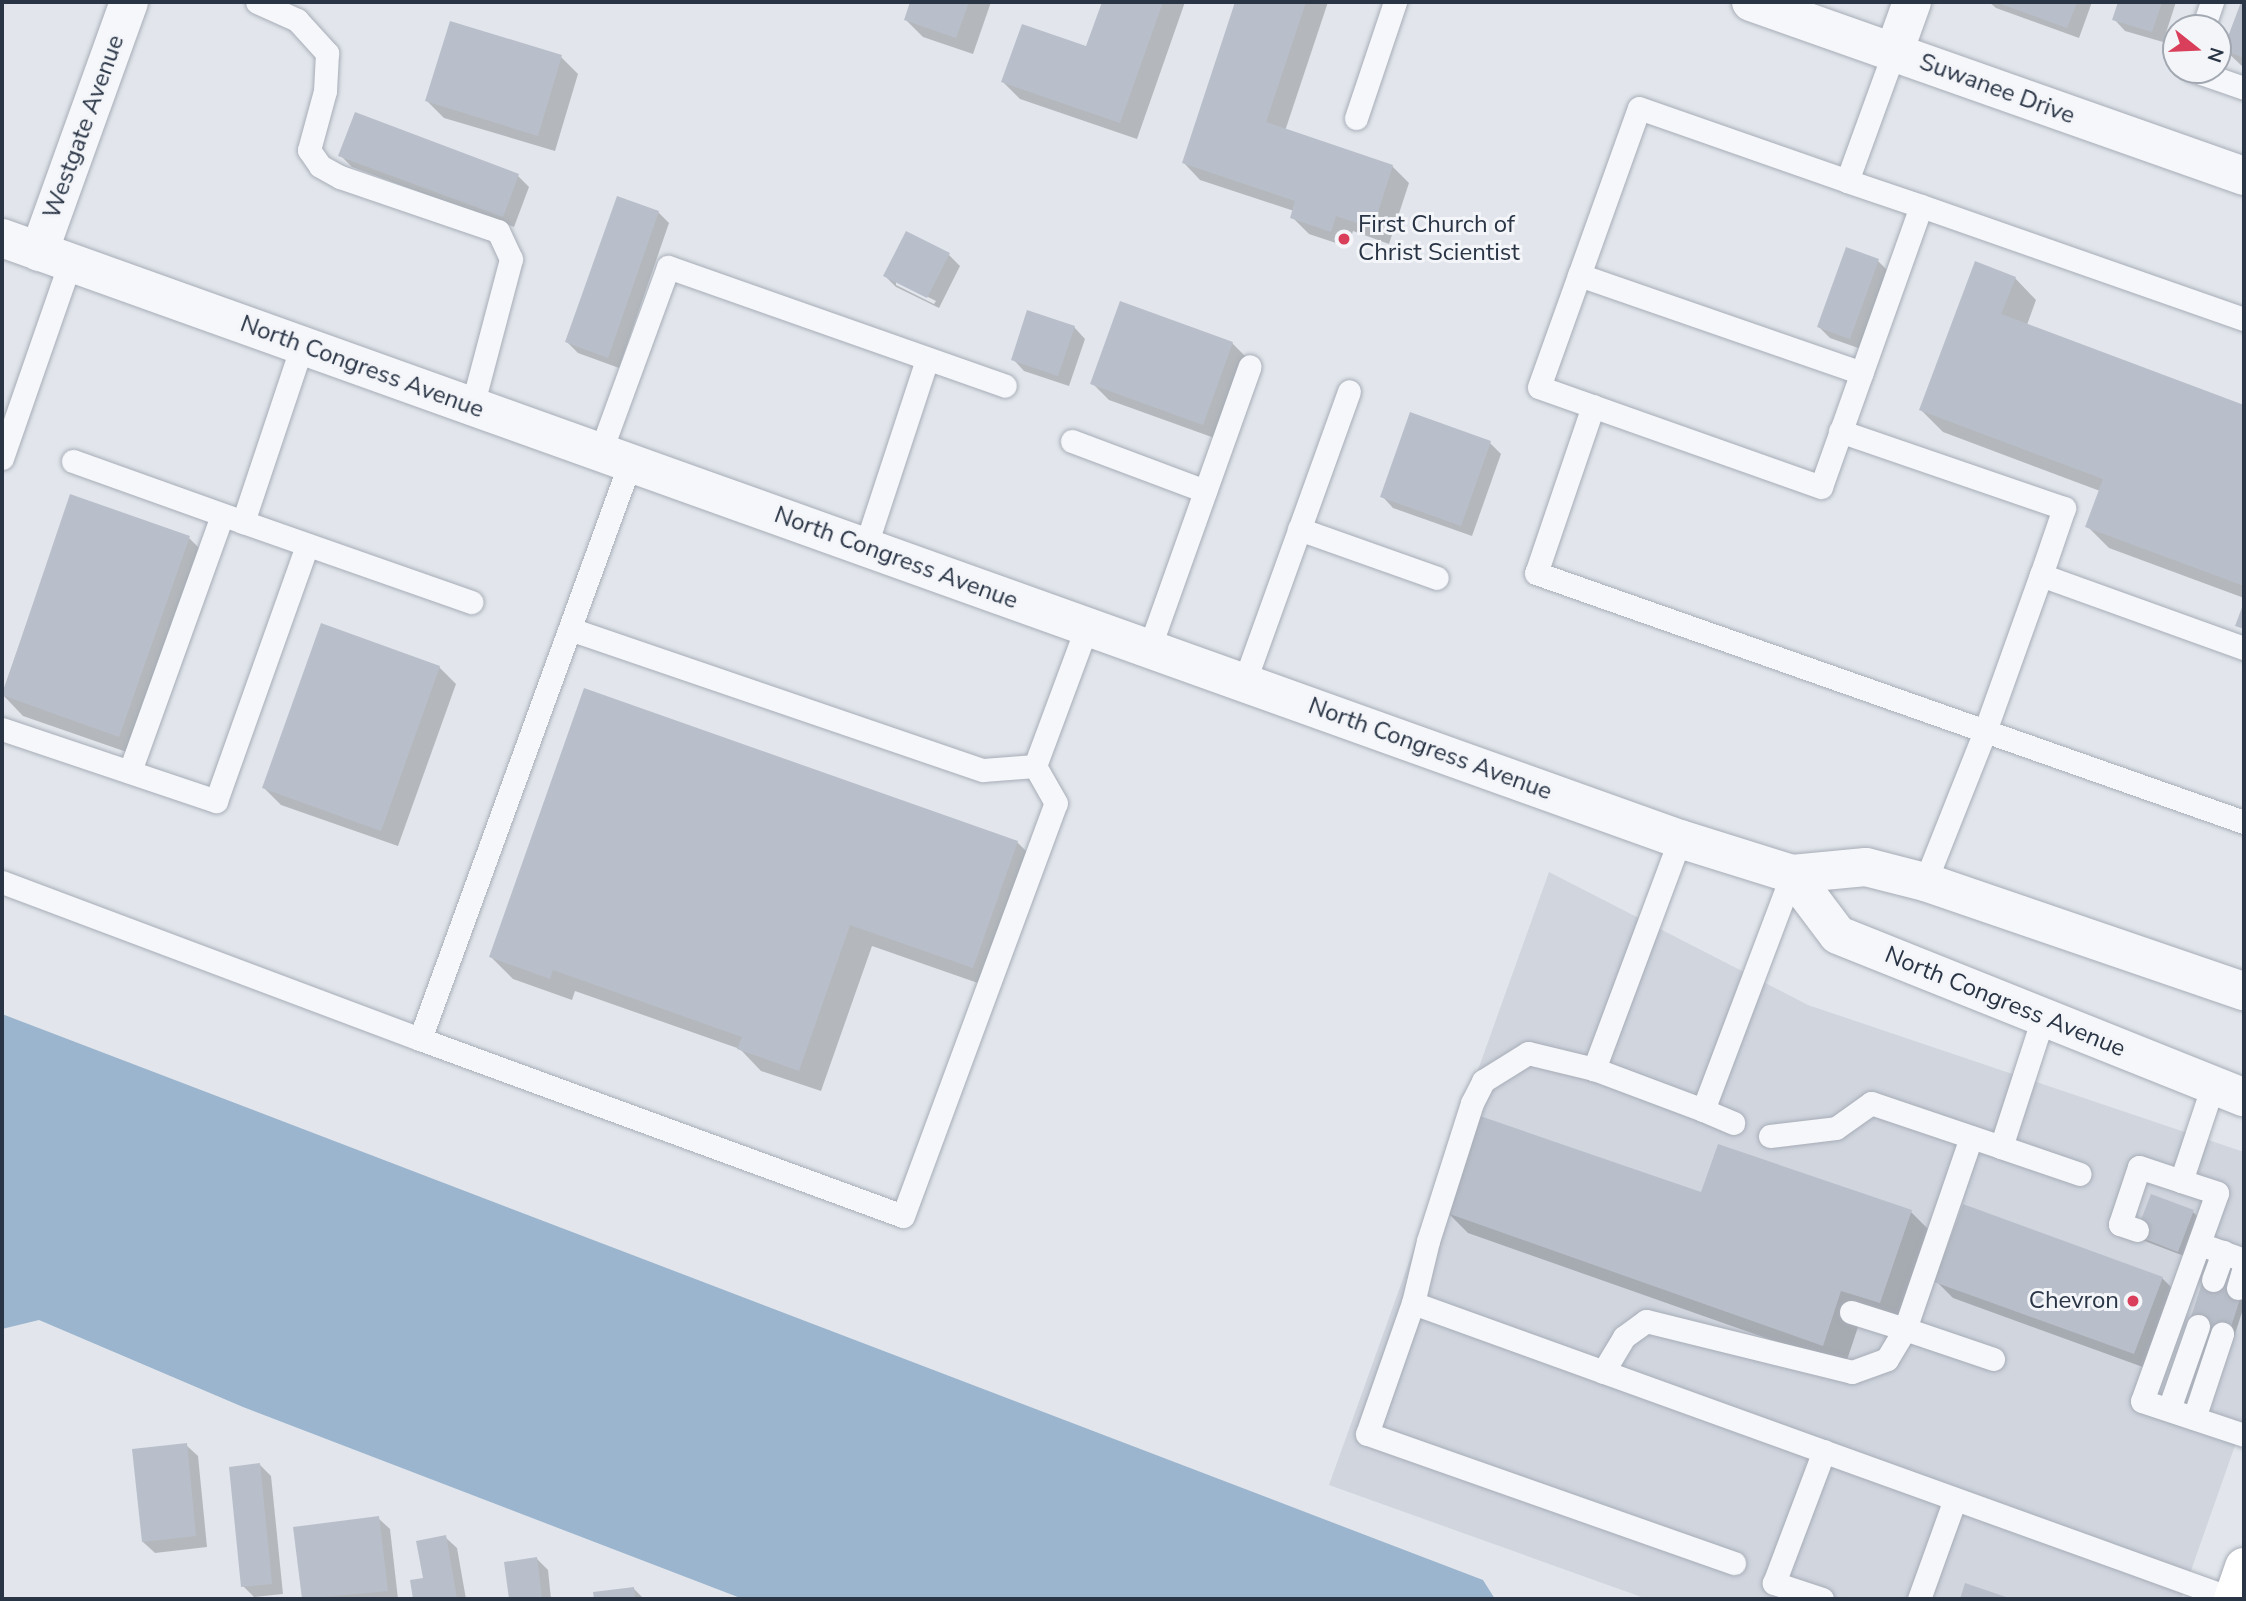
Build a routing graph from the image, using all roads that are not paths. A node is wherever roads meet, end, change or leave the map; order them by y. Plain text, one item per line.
1 (129, 2) edge
2 (257, 2) edge
3 (1395, 2) edge
4 (1751, 2) edge
5 (1912, 2) edge
6 (1894, 52) junction
7 (1356, 118) dead end
8 (2244, 176) edge
9 (1847, 181) junction
10 (1921, 206) junction
11 (2, 238) edge
12 (55, 258) junction
13 (1579, 275) junction
14 (2244, 318) edge
15 (302, 346) junction
16 (927, 359) junction
17 (1250, 366) dead end
18 (1862, 373) junction
19 (1005, 386) dead end
20 (1349, 391) dead end
21 (1593, 406) junction
22 (472, 407) junction
23 (1840, 432) junction
24 (1072, 441) dead end
25 (2, 458) edge
26 (615, 458) junction
27 (73, 461) dead end
28 (1205, 491) junction
29 (232, 519) junction
30 (1299, 529) junction
31 (307, 545) junction
32 (865, 548) junction
33 (2040, 575) junction
34 (1437, 578) dead end
35 (471, 602) dead end
36 (1087, 626) junction
37 (570, 629) junction
38 (2244, 648) edge
39 (1149, 649) junction
40 (1244, 683) junction
41 (2, 729) edge
42 (1985, 731) junction
43 (1034, 766) junction
44 (130, 771) junction
45 (2244, 822) edge
46 (1680, 839) junction
47 (1792, 874) junction
48 (2, 882) edge
49 (1925, 882) junction
50 (2244, 991) edge
51 (2043, 1018) junction
52 (420, 1039) junction
53 (1594, 1069) junction
54 (2228, 1091) edge
55 (1703, 1110) junction
56 (1733, 1123) dead end
57 (1770, 1136) dead end
58 (1971, 1137) junction
59 (2001, 1147) junction
60 (2080, 1174) dead end
61 (2182, 1181) junction
62 (2137, 1230) dead end
63 (2195, 1237) junction
64 (2234, 1256) edge
65 (2213, 1280) dead end
66 (1413, 1303) junction
67 (1851, 1312) dead end
68 (2198, 1326) dead end
69 (1905, 1329) junction
70 (2222, 1334) dead end
71 (1993, 1359) dead end
72 (1602, 1372) junction
73 (2169, 1409) junction
74 (2194, 1418) junction
75 (2244, 1436) edge
76 (1824, 1451) junction
77 (1955, 1499) junction
78 (1734, 1563) dead end
79 (2244, 1567) edge
80 (1822, 1599) edge
81 (1919, 1599) edge
82 (2233, 1599) edge

1 - 12 street, Westgate Avenue
2 - 22 lane
3 - 7 lane
4 - 6 street, Suwanee Drive
5 - 6 street
6 - 8 street, Suwanee Drive
6 - 9 lane
9 - 10 lane
9 - 13 lane
10 - 14 lane
10 - 18 lane
11 - 12 street, North Congress Avenue
12 - 15 street, North Congress Avenue
12 - 25 lane
13 - 18 lane
13 - 21 lane
15 - 22 street, North Congress Avenue
15 - 29 lane
16 - 19 lane
16 - 26 lane
16 - 32 lane
17 - 28 lane
18 - 23 lane
20 - 30 lane
21 - 23 lane
21 - 42 lane
22 - 26 street, North Congress Avenue
23 - 33 lane
24 - 28 lane
26 - 32 street, North Congress Avenue
26 - 37 lane
27 - 29 lane
28 - 39 lane
29 - 31 lane
29 - 44 lane
30 - 34 lane
30 - 40 lane
31 - 35 lane
31 - 44 lane
32 - 36 street, North Congress Avenue
33 - 38 lane
33 - 42 lane
36 - 39 street, North Congress Avenue
36 - 43 lane
37 - 43 lane
37 - 52 lane
39 - 40 street, North Congress Avenue
40 - 46 street, North Congress Avenue
41 - 44 lane
42 - 45 lane
42 - 49 lane
43 - 52 lane
46 - 47 street, North Congress Avenue
46 - 53 lane
47 - 49 street, North Congress Avenue
47 - 51 street, North Congress Avenue
47 - 55 lane
48 - 52 lane
49 - 50 street, North Congress Avenue
51 - 54 street, North Congress Avenue
51 - 59 lane
53 - 55 lane
53 - 66 lane
54 - 61 lane
55 - 56 lane
57 - 58 lane
58 - 59 lane
58 - 69 lane
59 - 60 lane
61 - 62 lane
61 - 63 lane
63 - 64 lane
63 - 73 lane
64 - 65 lane
66 - 72 lane
66 - 78 lane
67 - 69 lane
68 - 73 lane
69 - 71 lane
69 - 72 lane
70 - 74 lane
72 - 76 lane
73 - 74 lane
74 - 75 lane
76 - 77 lane
76 - 80 lane
77 - 81 lane
77 - 82 lane
79 - 82 main road

